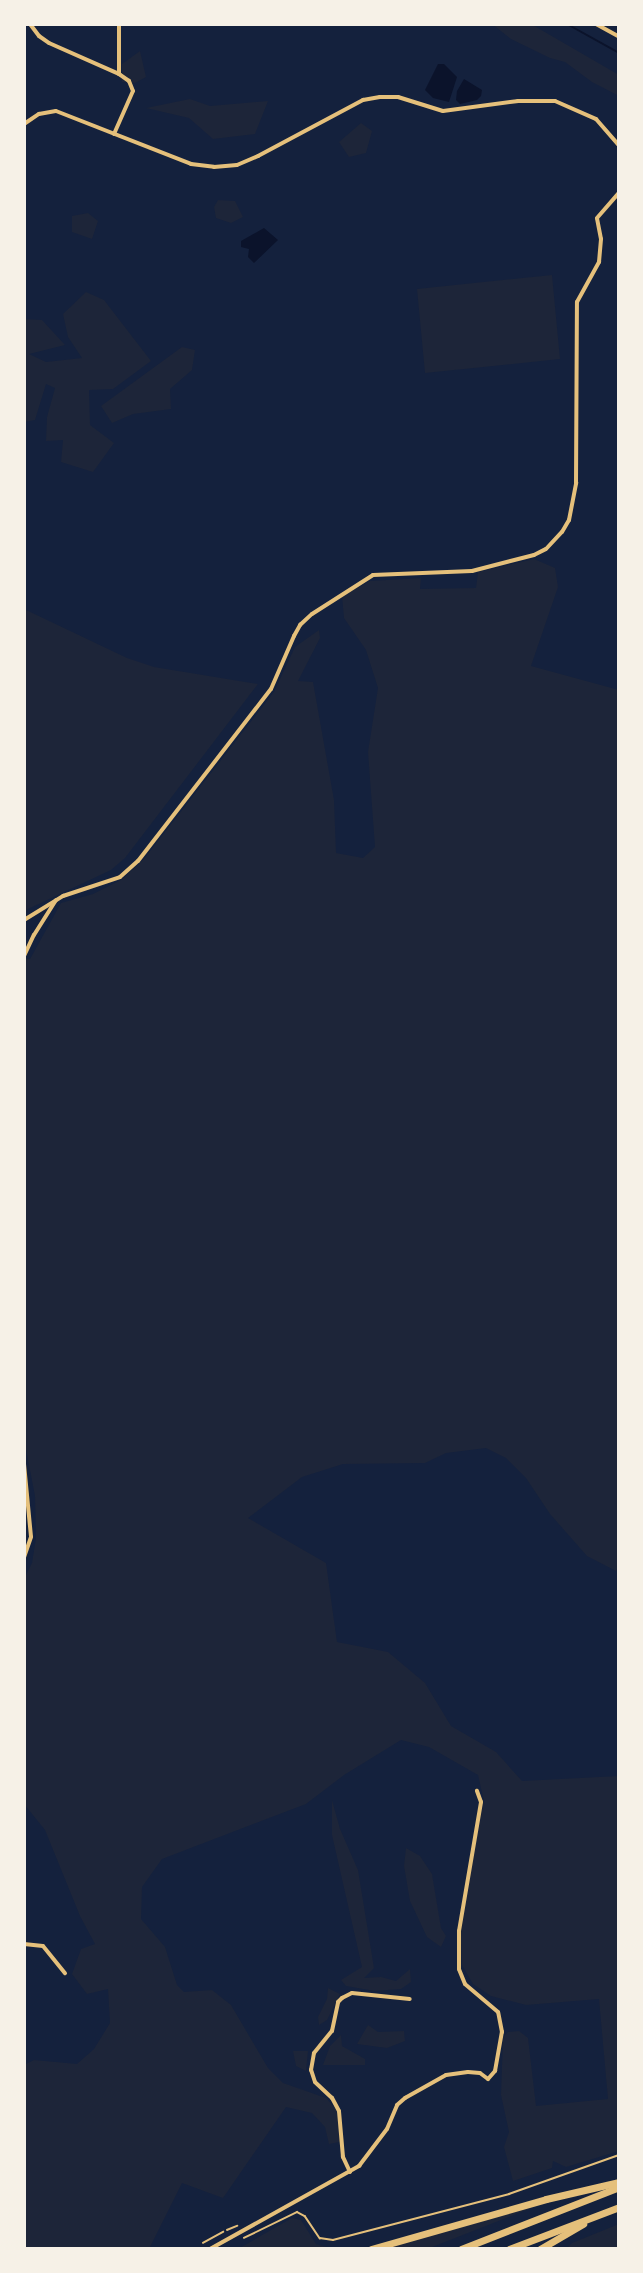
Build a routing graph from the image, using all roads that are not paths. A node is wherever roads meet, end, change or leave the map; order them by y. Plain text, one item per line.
1 (30, 24) edge
2 (119, 24) edge
3 (596, 24) edge
4 (619, 37) edge
5 (119, 74) junction
6 (24, 124) edge
7 (114, 134) junction
8 (619, 145) edge
9 (619, 193) edge
10 (57, 899) junction
11 (24, 920) edge
12 (24, 956) edge
13 (24, 1464) edge
14 (24, 1557) edge
15 (477, 1791) dead end
16 (24, 1944) edge
17 (64, 1973) dead end
18 (410, 1999) dead end
19 (350, 2172) junction
20 (619, 2182) edge
21 (619, 2187) edge
22 (619, 2207) edge
23 (600, 2214) junction
24 (210, 2249) edge
25 (371, 2249) edge
26 (461, 2249) edge
27 (509, 2249) edge
28 (540, 2249) edge

1 - 5 street
2 - 5 street
3 - 4 street
5 - 7 street
6 - 7 street
7 - 8 street
9 - 10 street
10 - 11 street
10 - 12 street
13 - 14 street
15 - 19 street
16 - 17 street
18 - 19 street
19 - 24 street
20 - 25 highway
21 - 26 highway
22 - 23 highway
23 - 27 highway
23 - 28 highway

